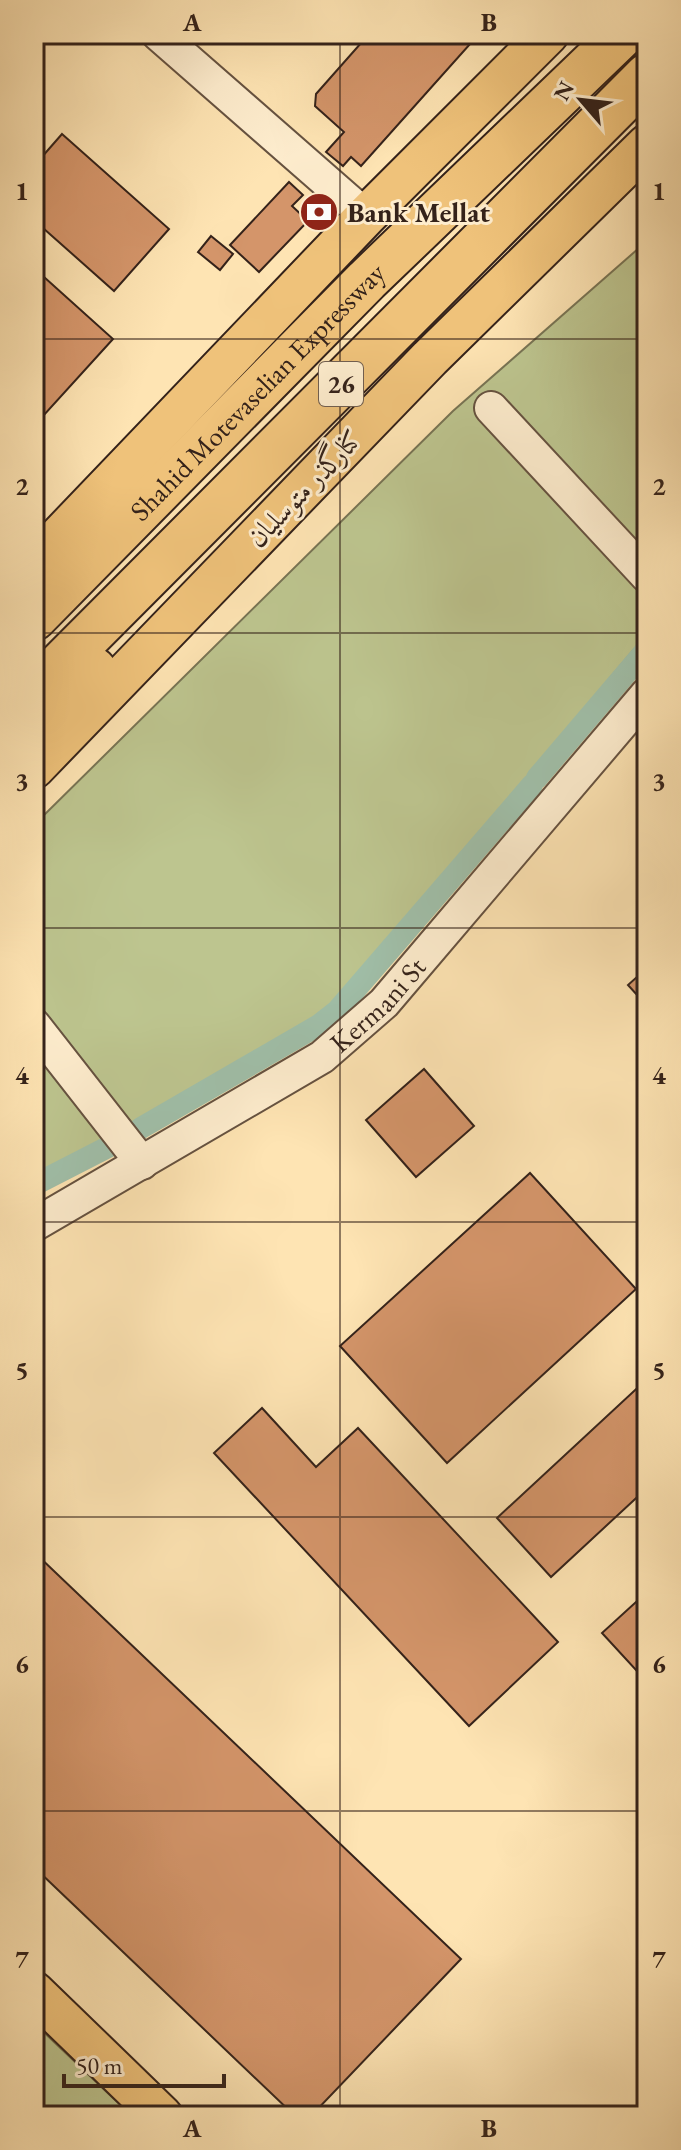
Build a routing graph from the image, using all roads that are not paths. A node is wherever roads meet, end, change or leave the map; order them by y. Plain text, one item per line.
1 (158, 34) edge
2 (548, 34) edge
3 (623, 34) edge
4 (647, 76) edge
5 (647, 145) edge
6 (366, 216) junction
7 (491, 408) dead end
8 (247, 479) junction
9 (34, 563) edge
10 (647, 576) edge
11 (34, 618) edge
12 (34, 691) edge
13 (647, 694) edge
14 (34, 736) edge
15 (34, 768) edge
16 (34, 1025) edge
17 (142, 1163) junction
18 (34, 1225) edge
19 (34, 1992) edge
20 (162, 2116) edge

1 - 6 street
2 - 6 main road
3 - 11 highway, Shahid Motevaselian Expressway / 26
4 - 8 highway, Shahid Motevaselian Expressway / 26
5 - 15 main road, کنارگذر متوسلیان
6 - 9 main road
7 - 10 street
8 - 12 highway, Shahid Motevaselian Expressway / 26
8 - 14 highway
13 - 17 street, Kermani St
16 - 17 street
17 - 18 street, Kermani St
19 - 20 main road

